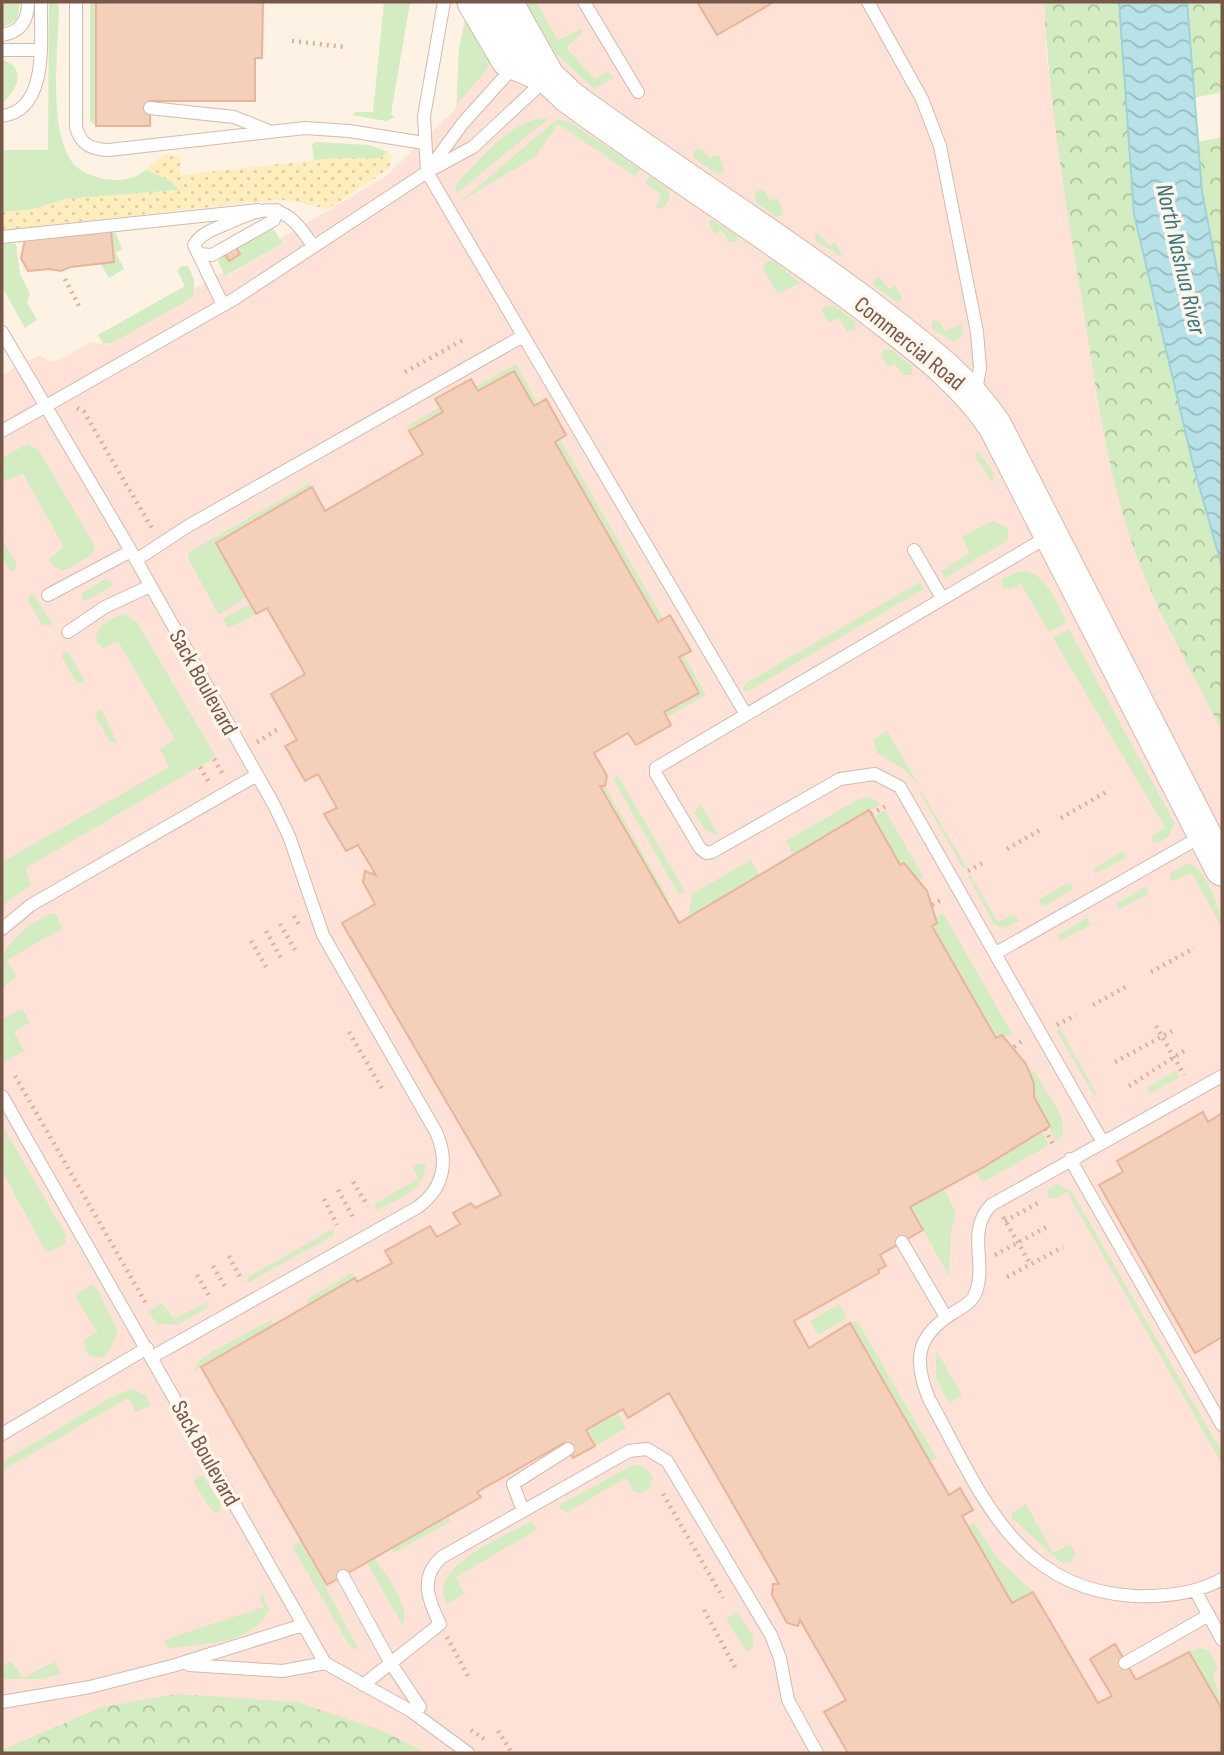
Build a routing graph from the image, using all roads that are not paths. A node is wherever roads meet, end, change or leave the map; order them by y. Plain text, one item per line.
1 (28, 2) edge
2 (41, 2) edge
3 (76, 2) edge
4 (444, 2) edge
5 (474, 2) edge
6 (506, 2) edge
7 (584, 2) edge
8 (868, 2) edge
9 (2, 35) edge
10 (2, 50) edge
11 (39, 50) junction
12 (524, 56) junction
13 (548, 77) junction
14 (638, 92) dead end
15 (150, 108) dead end
16 (2, 116) edge
17 (271, 131) junction
18 (424, 143) junction
19 (427, 172) junction
20 (258, 210) junction
21 (277, 210) junction
22 (2, 237) edge
23 (313, 246) junction
24 (199, 254) junction
25 (223, 305) junction
26 (2, 332) edge
27 (523, 336) junction
28 (974, 397) junction
29 (44, 406) junction
30 (2, 431) edge
31 (1049, 536) junction
32 (914, 550) dead end
33 (134, 556) junction
34 (150, 586) junction
35 (48, 595) dead end
36 (942, 598) junction
37 (68, 632) dead end
38 (745, 713) junction
39 (257, 775) junction
40 (1205, 835) junction
41 (1222, 869) edge
42 (2, 929) edge
43 (996, 953) junction
44 (1222, 1076) edge
45 (2, 1096) edge
46 (1102, 1142) junction
47 (1070, 1159) junction
48 (902, 1242) dead end
49 (946, 1317) junction
50 (149, 1352) junction
51 (1222, 1423) edge
52 (2, 1434) edge
53 (568, 1450) dead end
54 (523, 1511) junction
55 (343, 1576) dead end
56 (1222, 1579) edge
57 (1195, 1590) junction
58 (1209, 1615) junction
59 (303, 1625) junction
60 (1222, 1640) edge
61 (390, 1662) junction
62 (325, 1663) junction
63 (1125, 1663) dead end
64 (174, 1665) junction
65 (363, 1685) junction
66 (2, 1702) edge
67 (420, 1707) dead end
68 (468, 1753) edge
69 (817, 1753) edge

1 - 9 lane
2 - 11 lane
3 - 17 lane
4 - 18 lane
5 - 12 street, Commercial Road
6 - 12 street, Commercial Road
7 - 14 lane
8 - 28 lane
10 - 11 lane
11 - 16 lane
12 - 13 street, Commercial Road
12 - 19 lane
13 - 19 lane
13 - 28 street, Commercial Road
15 - 17 lane
17 - 18 lane
18 - 19 lane
19 - 23 lane
19 - 27 lane
20 - 21 lane
20 - 22 lane
20 - 24 lane
21 - 23 lane
21 - 24 lane
23 - 25 lane
24 - 25 lane
25 - 29 lane
26 - 29 lane, Sack Boulevard
27 - 33 lane
27 - 38 lane
28 - 31 street, Commercial Road
29 - 30 lane
29 - 33 lane, Sack Boulevard
31 - 36 lane
31 - 40 street, Commercial Road
32 - 36 lane
33 - 34 lane, Sack Boulevard
33 - 35 lane
34 - 37 lane
34 - 39 lane, Sack Boulevard
36 - 38 lane
38 - 43 lane
39 - 42 lane
39 - 50 lane, Sack Boulevard
40 - 41 street, Commercial Road
40 - 43 lane
43 - 46 lane
44 - 46 lane
45 - 50 lane, Sack Boulevard
46 - 47 lane
47 - 49 lane
47 - 51 lane
48 - 49 lane
49 - 57 lane
50 - 52 lane, Sack Boulevard
50 - 59 lane, Sack Boulevard
53 - 54 lane
54 - 61 lane
54 - 69 lane
55 - 61 lane
56 - 57 lane
57 - 58 lane
58 - 60 lane
58 - 63 lane
59 - 62 lane, Sack Boulevard
59 - 64 lane
61 - 65 lane
61 - 67 lane
62 - 64 lane
62 - 65 lane, Sack Boulevard
64 - 66 lane
65 - 68 lane, Sack Boulevard

